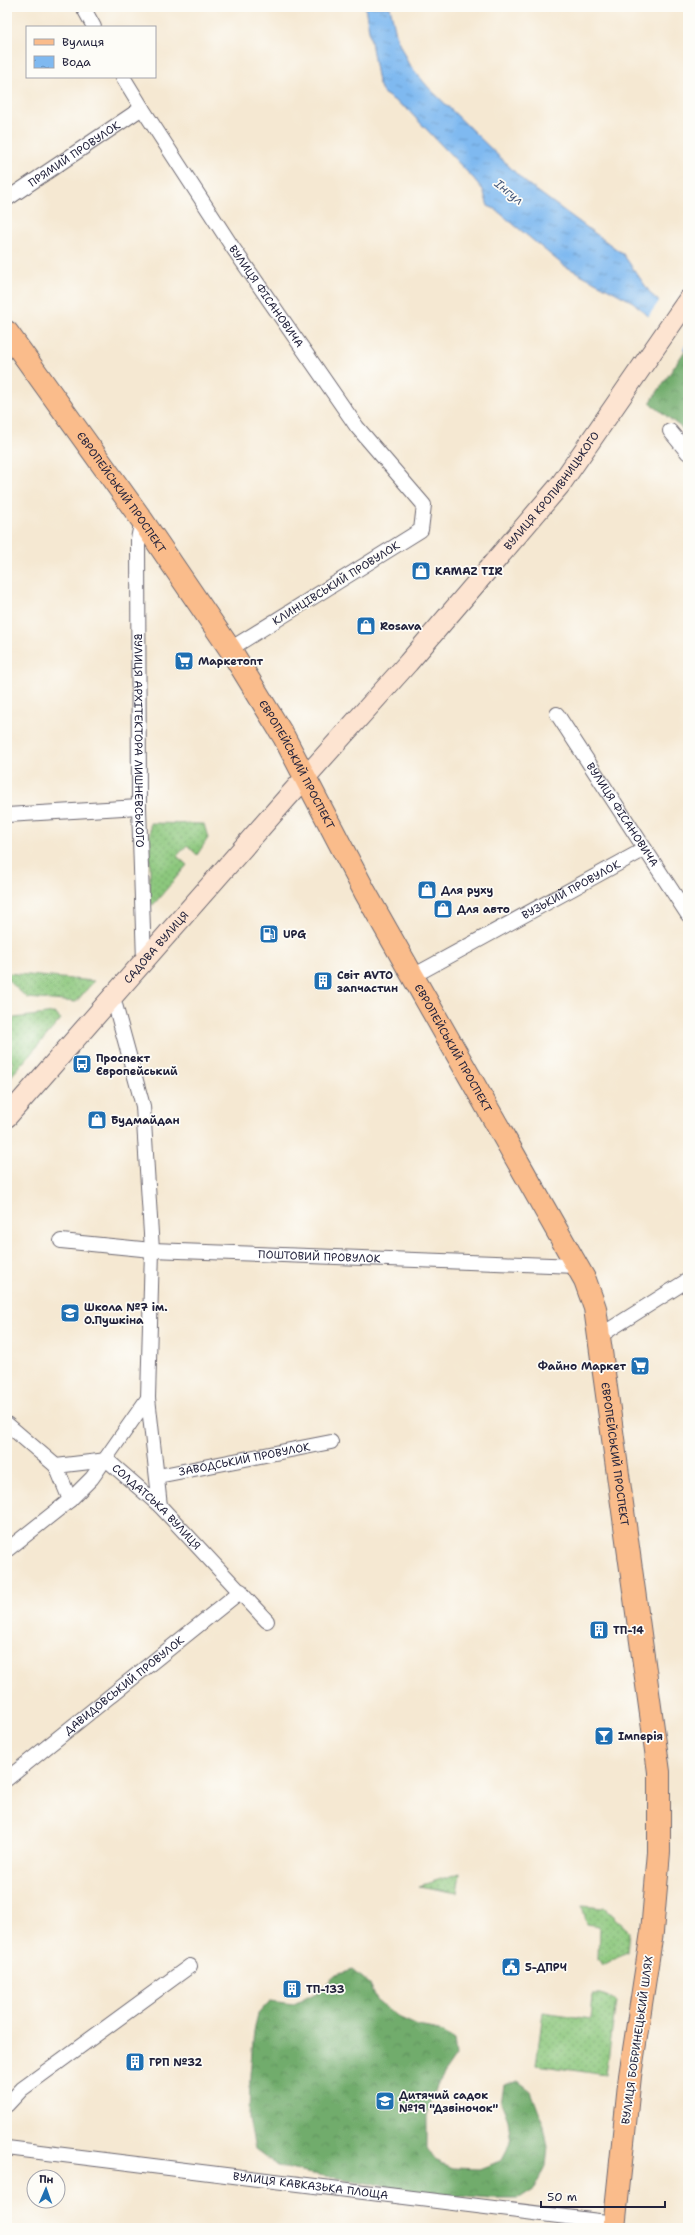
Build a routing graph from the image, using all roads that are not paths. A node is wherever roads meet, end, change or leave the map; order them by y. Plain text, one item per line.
1 (83, 7) edge
2 (93, 26) edge
3 (124, 78) edge
4 (142, 108) junction
5 (7, 199) edge
6 (688, 300) edge
7 (7, 332) edge
8 (670, 431) dead end
9 (688, 453) edge
10 (424, 505) joint
11 (142, 520) junction
12 (230, 649) junction
13 (557, 714) dead end
14 (305, 777) junction
15 (139, 807) junction
16 (7, 815) edge
17 (645, 849) junction
18 (688, 915) edge
19 (144, 961) junction
20 (413, 976) junction
21 (113, 997) junction
22 (7, 1118) edge
23 (61, 1241) dead end
24 (152, 1250) junction
25 (578, 1266) junction
26 (688, 1280) edge
27 (601, 1335) junction
28 (148, 1398) junction
29 (7, 1424) edge
30 (331, 1442) dead end
31 (107, 1460) junction
32 (56, 1466) junction
33 (158, 1476) junction
34 (70, 1500) junction
35 (160, 1506) junction
36 (7, 1550) edge
37 (241, 1591) junction
38 (267, 1621) dead end
39 (7, 1779) edge
40 (659, 1852) joint
41 (190, 1966) dead end
42 (7, 2104) edge
43 (7, 2148) edge
44 (614, 2225) edge

1 - 2 street
3 - 4 street, ВУЛИЦЯ ФІСАНОВИЧА
4 - 5 street, ПРЯМИЙ ПРОВУЛОК
4 - 10 street, ВУЛИЦЯ ФІСАНОВИЧА
6 - 14 main road, ВУЛИЦЯ КРОПИВНИЦЬКОГО
7 - 11 main road, ЄВРОПЕЙСЬКИЙ ПРОСПЕКТ
8 - 9 street
10 - 12 street, КЛИНЦІВСЬКИЙ ПРОВУЛОК
11 - 12 main road, ЄВРОПЕЙСЬКИЙ ПРОСПЕКТ
11 - 15 street, ВУЛИЦЯ АРХІТЕКТОРА ЛИШНЕВСЬКОГО
12 - 14 main road, ЄВРОПЕЙСЬКИЙ ПРОСПЕКТ
13 - 17 street, ВУЛИЦЯ ФІСАНОВИЧА
14 - 19 main road, САДОВА ВУЛИЦЯ
14 - 20 main road, ЄВРОПЕЙСЬКИЙ ПРОСПЕКТ
15 - 16 street
15 - 19 street, ВУЛИЦЯ АРХІТЕКТОРА ЛИШНЕВСЬКОГО
17 - 18 street, ВУЛИЦЯ ФІСАНОВИЧА
17 - 20 street, ВУЗЬКИЙ ПРОВУЛОК
19 - 21 main road, САДОВА ВУЛИЦЯ
20 - 25 main road, ЄВРОПЕЙСЬКИЙ ПРОСПЕКТ
21 - 22 main road, САДОВА ВУЛИЦЯ
21 - 24 street
23 - 24 street, ПОШТОВИЙ ПРОВУЛОК
24 - 25 street, ПОШТОВИЙ ПРОВУЛОК
24 - 28 street
25 - 27 main road, ЄВРОПЕЙСЬКИЙ ПРОСПЕКТ
26 - 27 street
27 - 40 main road, ЄВРОПЕЙСЬКИЙ ПРОСПЕКТ
28 - 31 street
28 - 33 street
29 - 32 street
30 - 33 street, ЗАВОДСЬКИЙ ПРОВУЛОК
31 - 32 street, СОЛДАТСЬКА ВУЛИЦЯ
31 - 34 street
31 - 35 street, СОЛДАТСЬКА ВУЛИЦЯ
32 - 34 street
33 - 35 street
34 - 36 street
35 - 37 street, СОЛДАТСЬКА ВУЛИЦЯ
37 - 38 street, СОЛДАТСЬКА ВУЛИЦЯ
37 - 39 street, ДАВИДОВСЬКИЙ ПРОВУЛОК
40 - 44 main road, ВУЛИЦЯ БОБРИНЕЦЬКИЙ ШЛЯХ
41 - 42 street
43 - 44 street, ВУЛИЦЯ КАВКАЗЬКА ПЛОЩА

